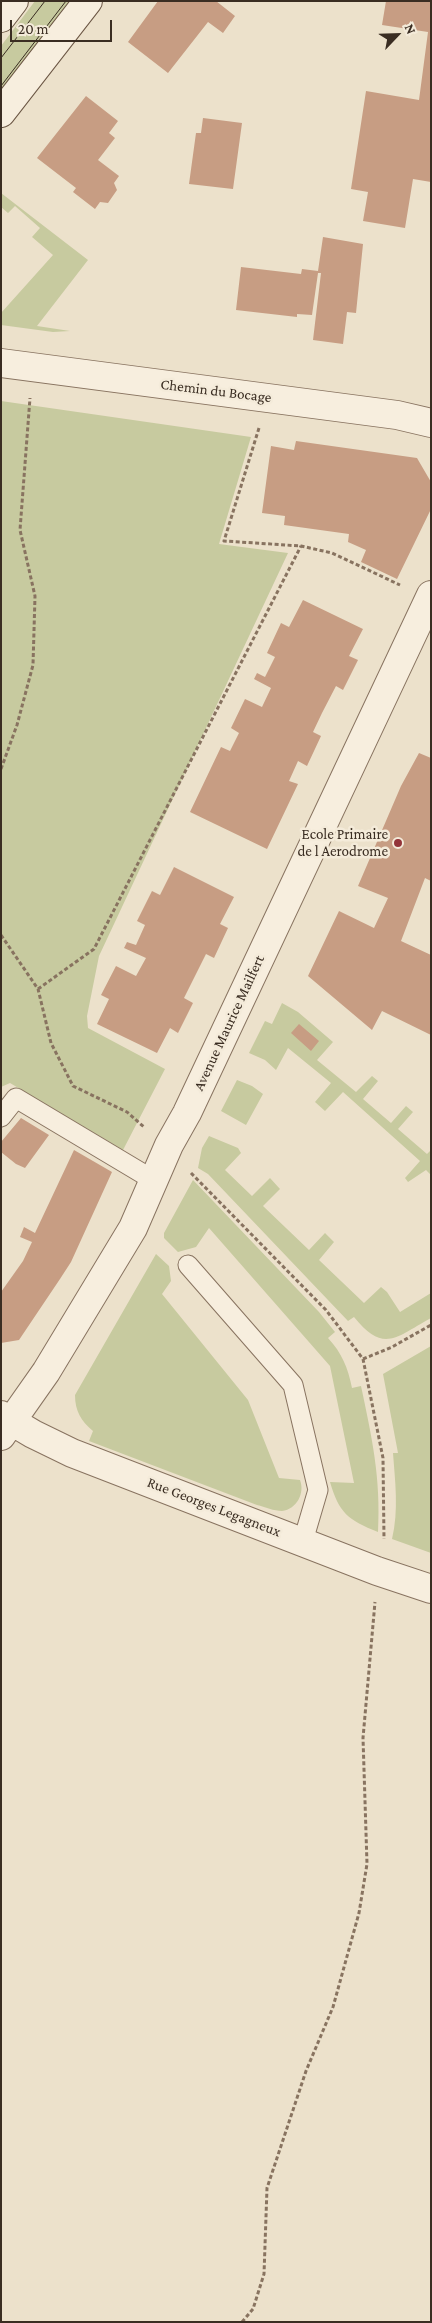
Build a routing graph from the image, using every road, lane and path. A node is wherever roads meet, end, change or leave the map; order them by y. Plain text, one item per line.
1 (14, 1) edge
2 (88, 1) edge
3 (1, 18) edge
4 (1, 113) edge
5 (1, 363) edge
6 (31, 391) dead end
7 (269, 398) junction
8 (431, 423) edge
9 (301, 546) junction
10 (419, 592) edge
11 (1, 768) edge
12 (38, 989) dead end
13 (1, 1117) edge
14 (155, 1181) junction
15 (188, 1265) dead end
16 (431, 1325) edge
17 (5, 1424) edge
18 (303, 1541) junction
19 (377, 1571) junction
20 (431, 1589) edge
21 (242, 2322) edge

1 - 3 street
2 - 4 street
5 - 7 street, Chemin du Bocage
6 - 11 path
7 - 8 street, Chemin du Bocage
7 - 9 path
9 - 10 path
9 - 12 path
10 - 14 street, Avenue Maurice Mailfert
13 - 14 lane
14 - 17 street, Avenue Maurice Mailfert
15 - 18 lane
16 - 19 path
17 - 18 street, Rue Georges Legagneux
18 - 19 street, Rue Georges Legagneux
19 - 20 street, Rue Georges Legagneux
19 - 21 path

